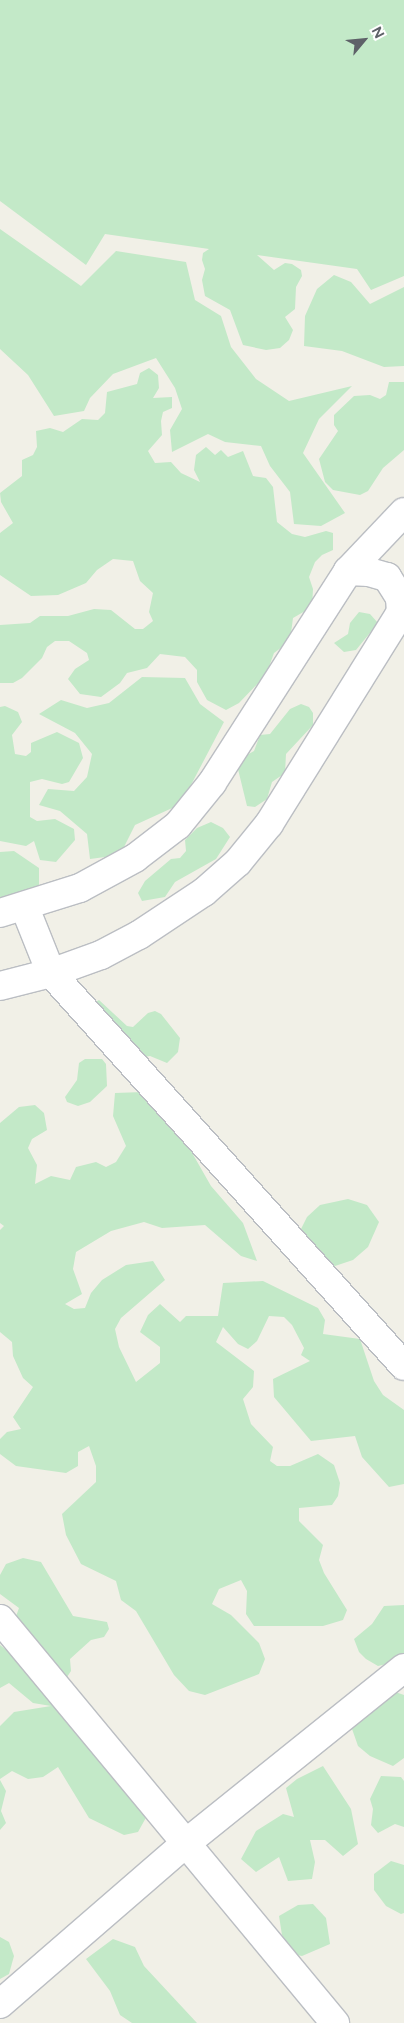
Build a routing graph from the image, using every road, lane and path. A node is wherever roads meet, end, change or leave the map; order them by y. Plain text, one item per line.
1 (404, 512) edge
2 (348, 571) junction
3 (402, 610) edge
4 (13, 911) edge
5 (51, 973) junction
6 (0, 986) edge
7 (404, 1366) edge
8 (0, 1619) edge
9 (404, 1668) edge
10 (185, 1844) junction
11 (0, 2004) edge
12 (334, 2023) edge

1 - 2 street
2 - 3 street
2 - 4 street
3 - 5 street
4 - 5 street
5 - 6 street
5 - 7 street
8 - 10 street
9 - 10 street
10 - 11 street
10 - 12 street

